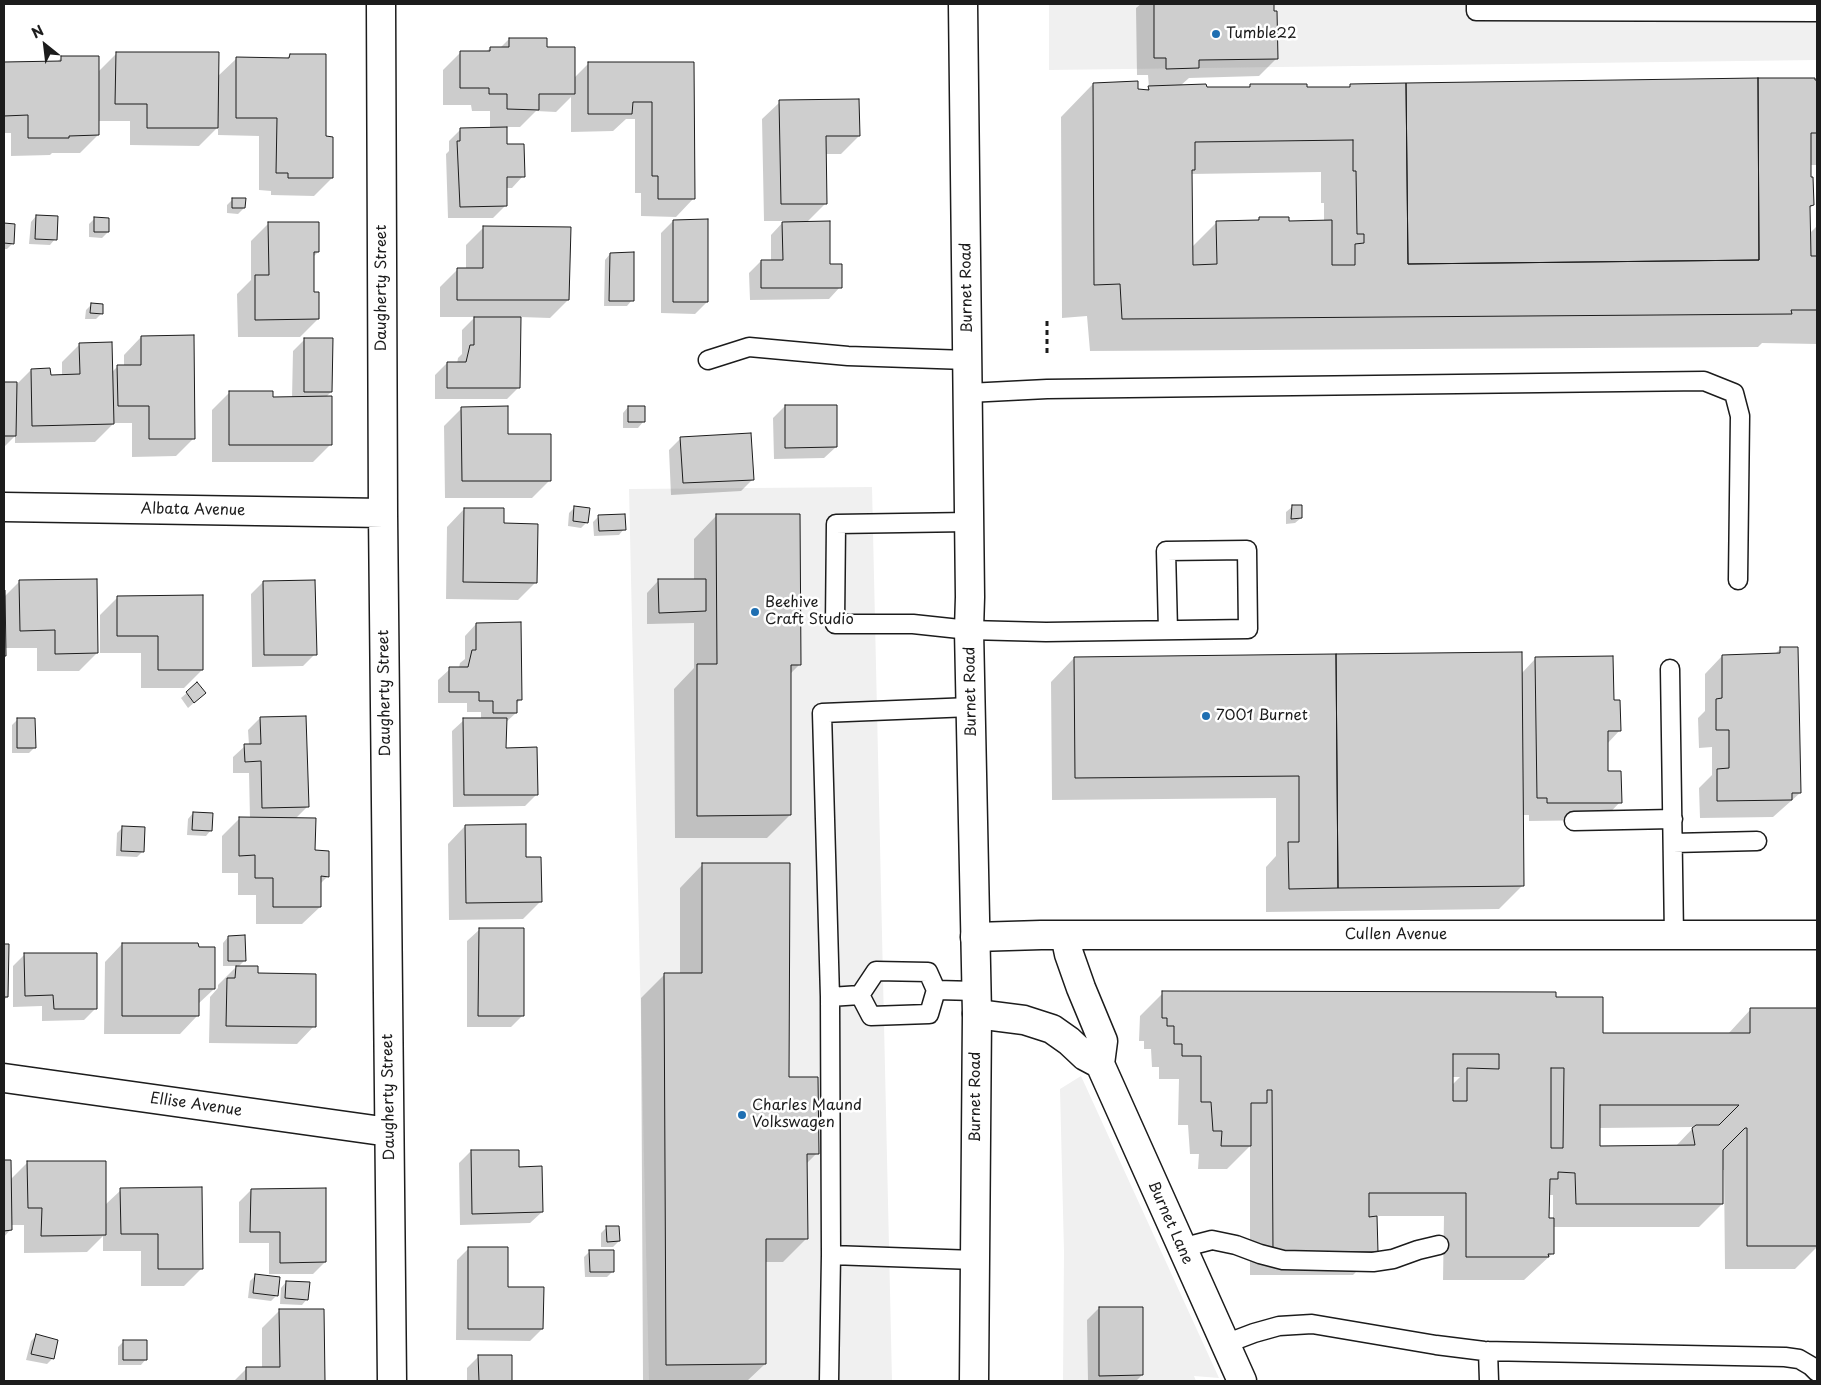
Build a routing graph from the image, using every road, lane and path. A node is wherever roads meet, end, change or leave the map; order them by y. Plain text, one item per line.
1 (381, 4) edge
2 (964, 4) edge
3 (1476, 4) edge
4 (1817, 12) edge
5 (1047, 320) dead end
6 (1047, 353) dead end
7 (708, 360) dead end
8 (967, 360) junction
9 (968, 393) junction
10 (4, 507) edge
11 (383, 513) junction
12 (969, 522) junction
13 (1738, 580) dead end
14 (969, 630) junction
15 (1168, 630) junction
16 (1670, 669) dead end
17 (971, 707) junction
18 (1673, 819) junction
19 (1574, 821) dead end
20 (1757, 841) dead end
21 (1673, 843) junction
22 (1065, 935) junction
23 (1674, 936) junction
24 (1817, 936) edge
25 (975, 937) junction
26 (936, 990) junction
27 (860, 995) junction
28 (830, 997) junction
29 (976, 1002) junction
30 (1100, 1064) junction
31 (4, 1078) edge
32 (389, 1132) junction
33 (1439, 1245) dead end
34 (1181, 1248) junction
35 (831, 1255) junction
36 (975, 1260) junction
37 (1225, 1344) junction
38 (1488, 1351) junction
39 (1817, 1372) edge
40 (392, 1381) edge
41 (829, 1381) edge
42 (974, 1381) edge
43 (1242, 1381) edge
44 (1489, 1381) edge

1 - 11 street, Daugherty Street
2 - 8 street, Burnet Road
3 - 4 lane
5 - 6 path
7 - 8 lane
8 - 9 street, Burnet Road
9 - 12 street, Burnet Road
9 - 13 lane
10 - 11 street, Albata Avenue
11 - 32 street, Daugherty Street
12 - 14 street, Burnet Road
12 - 14 lane
14 - 15 lane
14 - 17 street, Burnet Road
15 - 15 lane
16 - 18 lane
17 - 25 street, Burnet Road
17 - 28 lane
18 - 19 lane
18 - 21 lane
20 - 21 lane
21 - 23 lane
22 - 23 street, Cullen Avenue
22 - 25 street, Cullen Avenue
22 - 30 street
23 - 24 street, Cullen Avenue
25 - 29 street, Burnet Road
26 - 27 lane
26 - 27 lane
26 - 29 lane
27 - 28 lane
28 - 35 lane
29 - 30 street
29 - 36 street, Burnet Road
30 - 34 street, Burnet Lane
31 - 32 street, Ellise Avenue
32 - 40 street, Daugherty Street
33 - 34 lane
34 - 37 street, Burnet Lane
35 - 36 lane
35 - 41 lane
36 - 42 street, Burnet Road
37 - 38 lane
37 - 43 street, Burnet Lane
38 - 39 lane
38 - 44 lane

